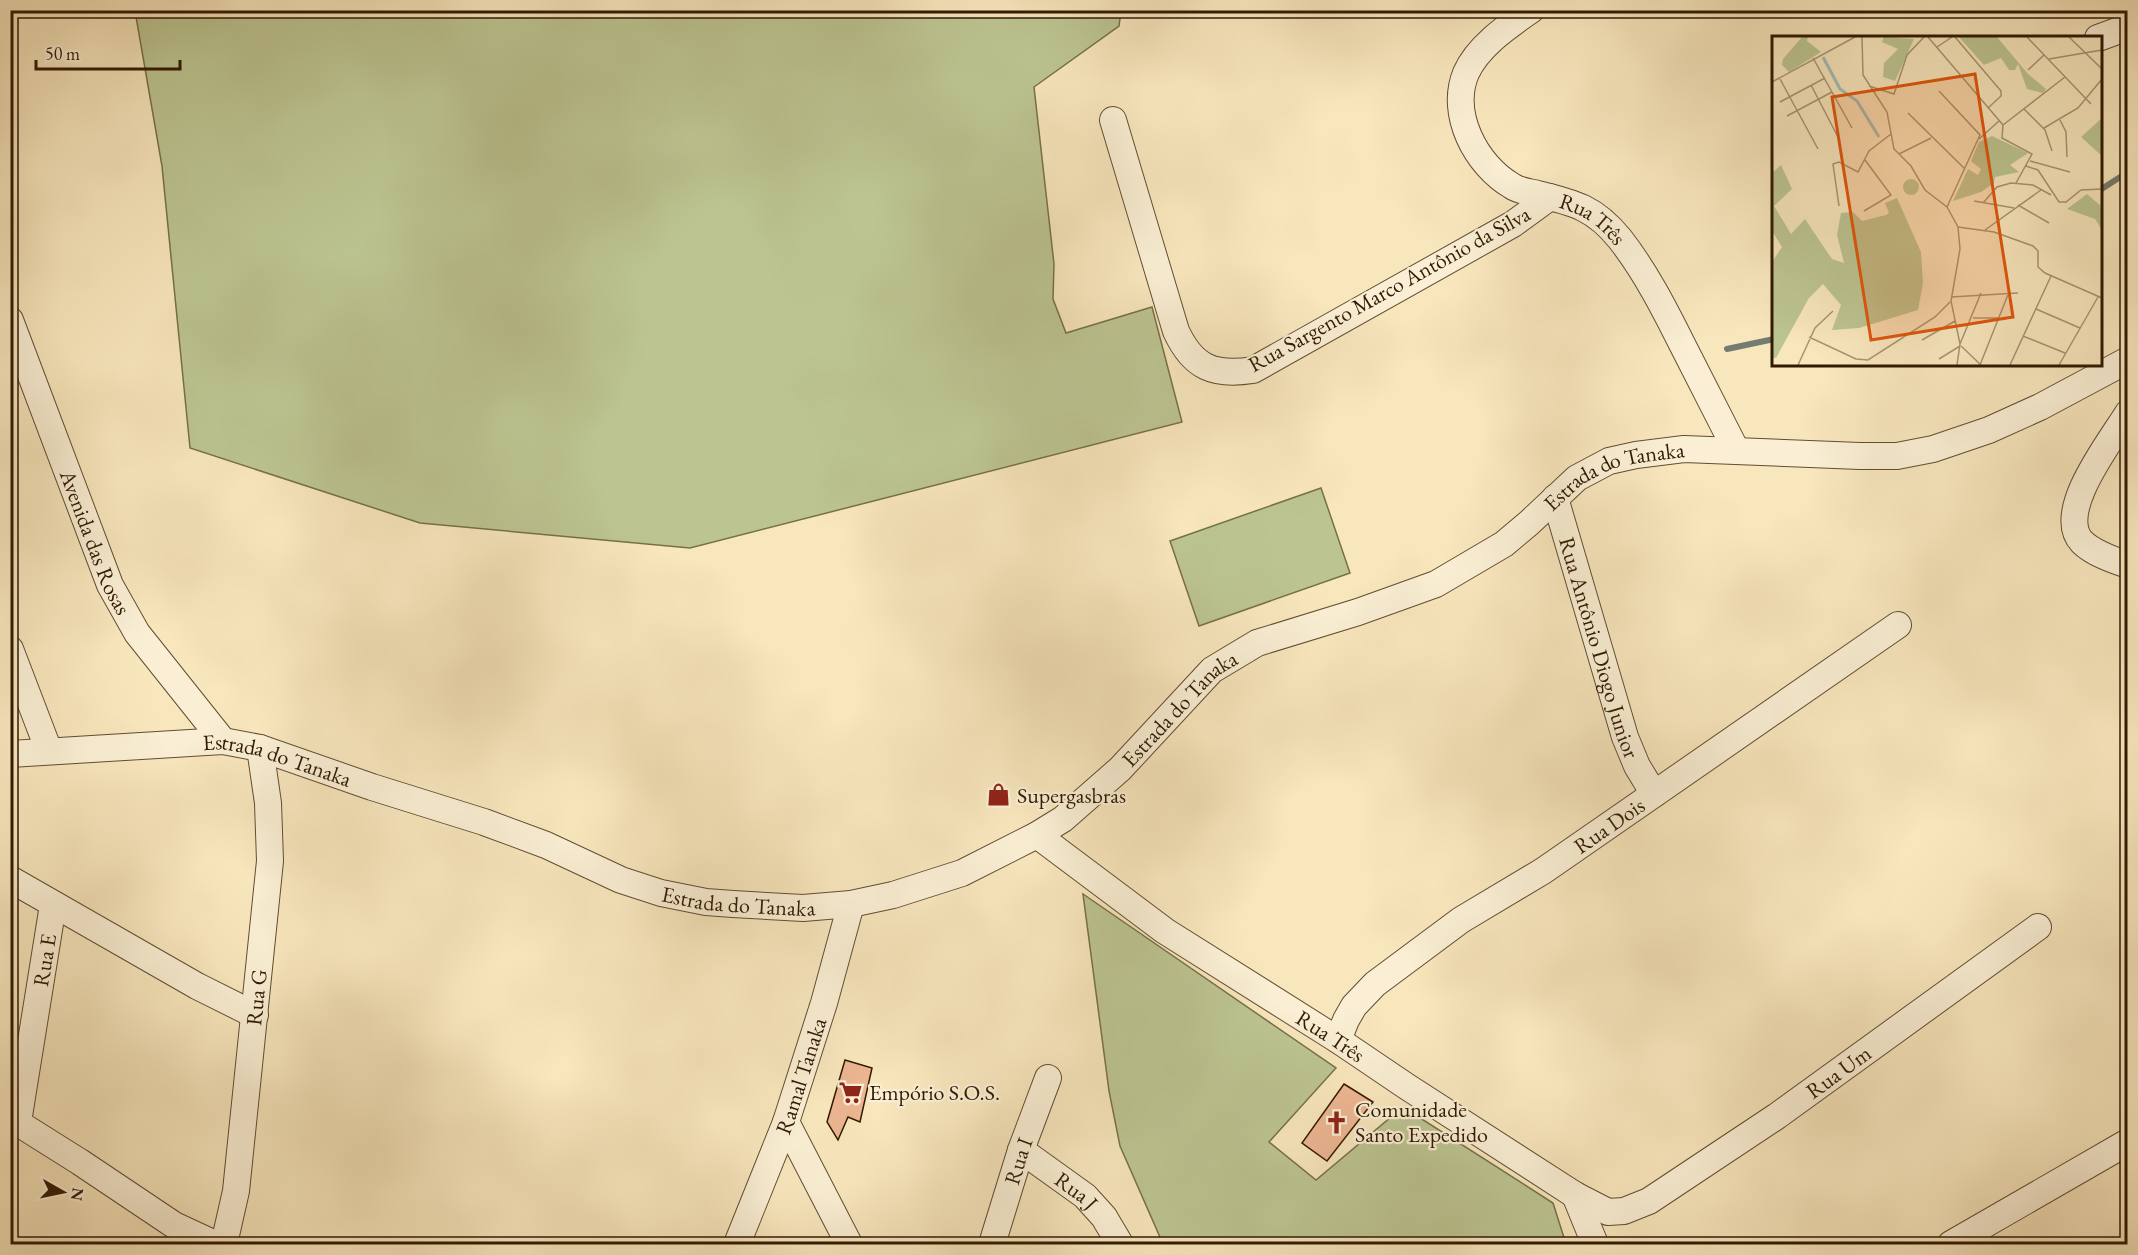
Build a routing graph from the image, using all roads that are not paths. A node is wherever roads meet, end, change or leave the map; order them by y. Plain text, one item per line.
1 (1531, 10) edge
2 (2127, 27) edge
3 (2102, 36) edge
4 (1113, 120) dead end
5 (1550, 197) junction
6 (10, 320) edge
7 (2127, 360) edge
8 (2127, 413) edge
9 (1736, 450) junction
10 (1555, 498) junction
11 (2127, 566) edge
12 (1898, 625) dead end
13 (10, 649) edge
14 (223, 741) junction
15 (260, 748) junction
16 (49, 751) junction
17 (10, 754) edge
18 (1654, 794) junction
19 (1038, 835) junction
20 (10, 879) edge
21 (850, 904) junction
22 (53, 905) junction
23 (2038, 927) dead end
24 (255, 1015) junction
25 (1338, 1040) junction
26 (1048, 1078) dead end
27 (14, 1120) edge
28 (786, 1122) junction
29 (2127, 1142) edge
30 (1021, 1150) junction
31 (1575, 1195) junction
32 (1633, 1208) joint
33 (215, 1245) edge
34 (224, 1245) edge
35 (737, 1245) edge
36 (849, 1245) edge
37 (992, 1245) edge
38 (1120, 1245) edge
39 (1595, 1245) edge
40 (1951, 1245) edge

1 - 5 street, Rua Três
2 - 3 street
4 - 5 street, Rua Sargento Marco Antônio da Silva
5 - 9 street, Rua Três
6 - 14 street, Avenida das Rosas
7 - 9 street, Estrada do Tanaka
8 - 11 street
9 - 10 street, Estrada do Tanaka
10 - 18 street, Rua Antônio Diogo Junior
10 - 19 street, Estrada do Tanaka
12 - 18 street, Rua Dois
13 - 16 street
14 - 15 street, Estrada do Tanaka
14 - 16 street, Estrada do Tanaka
15 - 21 street, Estrada do Tanaka
15 - 24 street, Rua G
16 - 17 street, Estrada do Tanaka
18 - 25 street, Rua Dois
19 - 21 street, Estrada do Tanaka
19 - 25 street, Rua Três
20 - 22 street
21 - 28 street, Ramal Tanaka
22 - 24 street
22 - 27 street, Rua E
23 - 32 street, Rua Um
24 - 34 street, Rua G
25 - 31 street, Rua Três
26 - 30 street, Rua I
27 - 33 street
28 - 35 street, Ramal Tanaka
28 - 36 street
29 - 40 street
30 - 37 street, Rua I
30 - 38 street, Rua J
31 - 32 street, Rua Três
31 - 39 street

